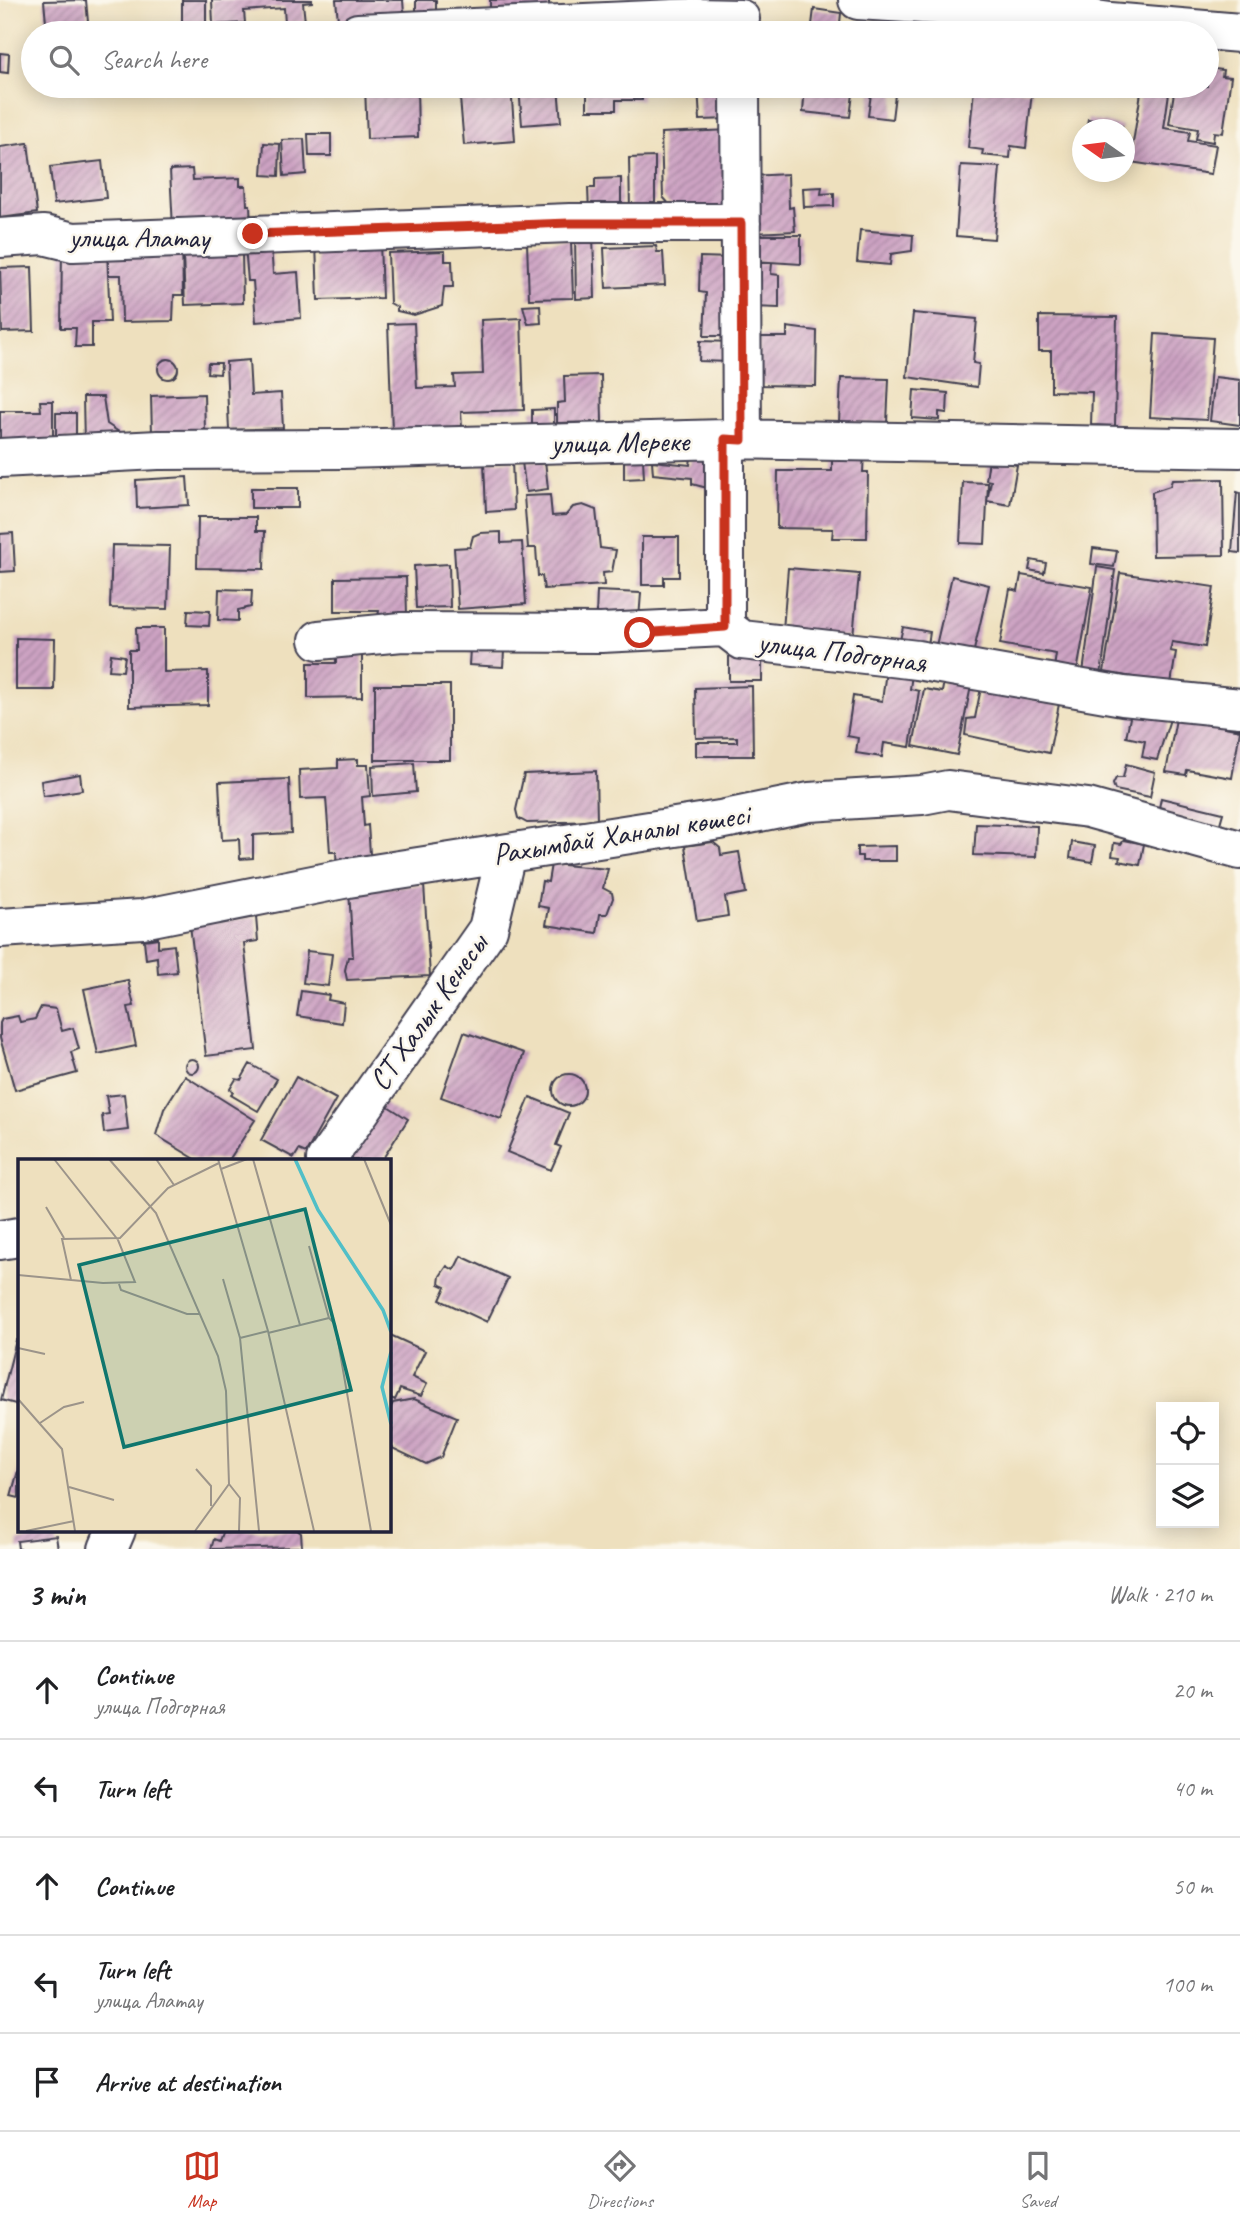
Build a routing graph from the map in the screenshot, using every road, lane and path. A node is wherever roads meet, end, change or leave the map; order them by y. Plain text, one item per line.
1 (858, 0) edge
2 (745, 18) edge
3 (628, 21) edge
4 (1103, 21) edge
5 (1219, 31) edge
6 (1240, 33) edge
7 (740, 98) edge
8 (741, 223) junction
9 (0, 239) edge
10 (733, 440) junction
11 (1240, 448) edge
12 (0, 458) edge
13 (725, 627) junction
14 (319, 640) dead end
15 (1240, 708) edge
16 (1240, 850) edge
17 (506, 854) junction
18 (0, 928) edge
19 (327, 1159) edge
20 (18, 1237) edge
21 (0, 1240) edge
22 (115, 1532) edge
23 (108, 1549) edge

1 - 4 street
2 - 3 street
5 - 6 street
7 - 8 street
8 - 9 street, улица Алатау
8 - 10 street
10 - 11 street, улица Мереке
10 - 12 street, улица Мереке
10 - 13 street
13 - 14 street, улица Подгорная
13 - 15 street, улица Подгорная
16 - 17 street, Рахымбай Ханалы көшесі
17 - 18 street, Рахымбай Ханалы көшесі
17 - 19 street, СТ Халык Кенесы
20 - 21 street
22 - 23 street

